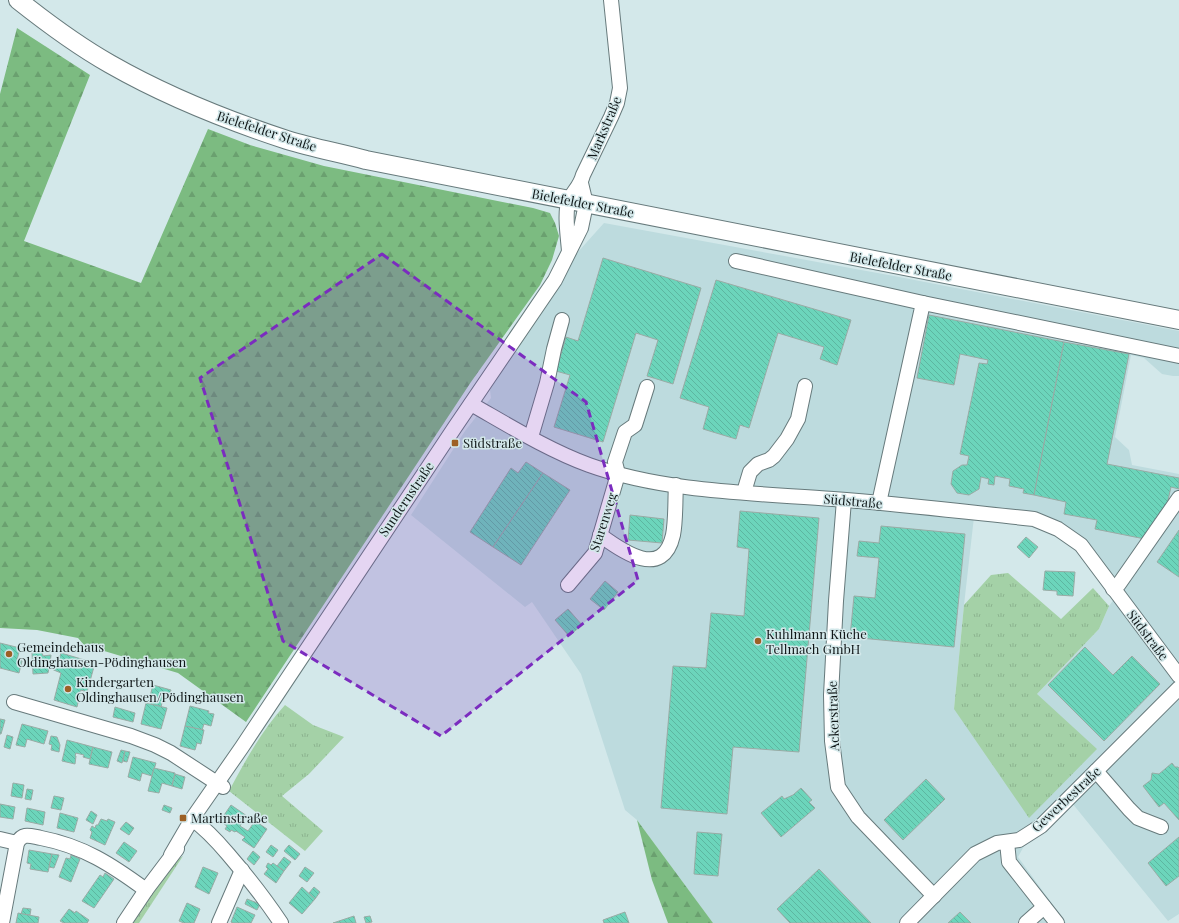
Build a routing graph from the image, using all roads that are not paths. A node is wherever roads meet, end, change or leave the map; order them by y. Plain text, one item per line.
1 (18, 0) edge
2 (611, 0) edge
3 (581, 183) junction
4 (569, 200) junction
5 (586, 204) junction
6 (569, 251) junction
7 (736, 261) dead end
8 (923, 303) junction
9 (562, 320) dead end
10 (1179, 320) edge
11 (1175, 357) edge
12 (805, 386) dead end
13 (647, 387) dead end
14 (471, 404) junction
15 (530, 437) junction
16 (618, 474) junction
17 (676, 485) junction
18 (744, 492) junction
19 (1179, 498) edge
20 (844, 500) junction
21 (879, 503) junction
22 (600, 535) junction
23 (568, 585) dead end
24 (1113, 589) junction
25 (1179, 676) edge
26 (1179, 688) edge
27 (14, 702) dead end
28 (1096, 771) junction
29 (220, 785) junction
30 (196, 821) junction
31 (1161, 827) dead end
32 (0, 839) edge
33 (1007, 842) junction
34 (17, 843) junction
35 (242, 870) junction
36 (146, 890) junction
37 (934, 896) junction
38 (1044, 907) junction
39 (2, 923) edge
40 (124, 923) edge
41 (219, 923) edge
42 (281, 923) edge
43 (907, 923) edge
44 (1026, 923) edge
45 (1057, 923) edge

1 - 4 main road, Bielefelder Straße
2 - 3 street, Markstraße
3 - 4 street, Markstraße
3 - 5 street
4 - 5 main road, Bielefelder Straße
4 - 6 street, Sundernstraße
5 - 6 street, Sundernstraße
5 - 10 main road, Bielefelder Straße
6 - 14 street, Sundernstraße
7 - 8 street
8 - 11 street
8 - 21 street
9 - 15 street
12 - 18 street
13 - 16 street, Starenweg
14 - 15 street, Südstraße
14 - 29 street, Sundernstraße
15 - 16 street, Südstraße
16 - 17 street, Südstraße
16 - 22 street, Starenweg
17 - 18 street, Südstraße
17 - 22 street
18 - 20 street, Südstraße
19 - 24 street
20 - 21 street, Südstraße
20 - 37 street, Ackerstraße
21 - 24 street, Südstraße
22 - 23 street, Starenweg
24 - 25 street, Südstraße
26 - 28 street, Gewerbestraße
27 - 29 street
28 - 31 street
28 - 33 street, Gewerbestraße
29 - 30 street, Sundernstraße
30 - 35 street
30 - 36 street, Sundernstraße
32 - 34 street
33 - 37 street, Gewerbestraße
33 - 38 street
34 - 36 street
34 - 39 street
35 - 41 street
35 - 42 street
36 - 40 street, Sundernstraße
37 - 43 street, Gewerbestraße
38 - 44 street
38 - 45 street

